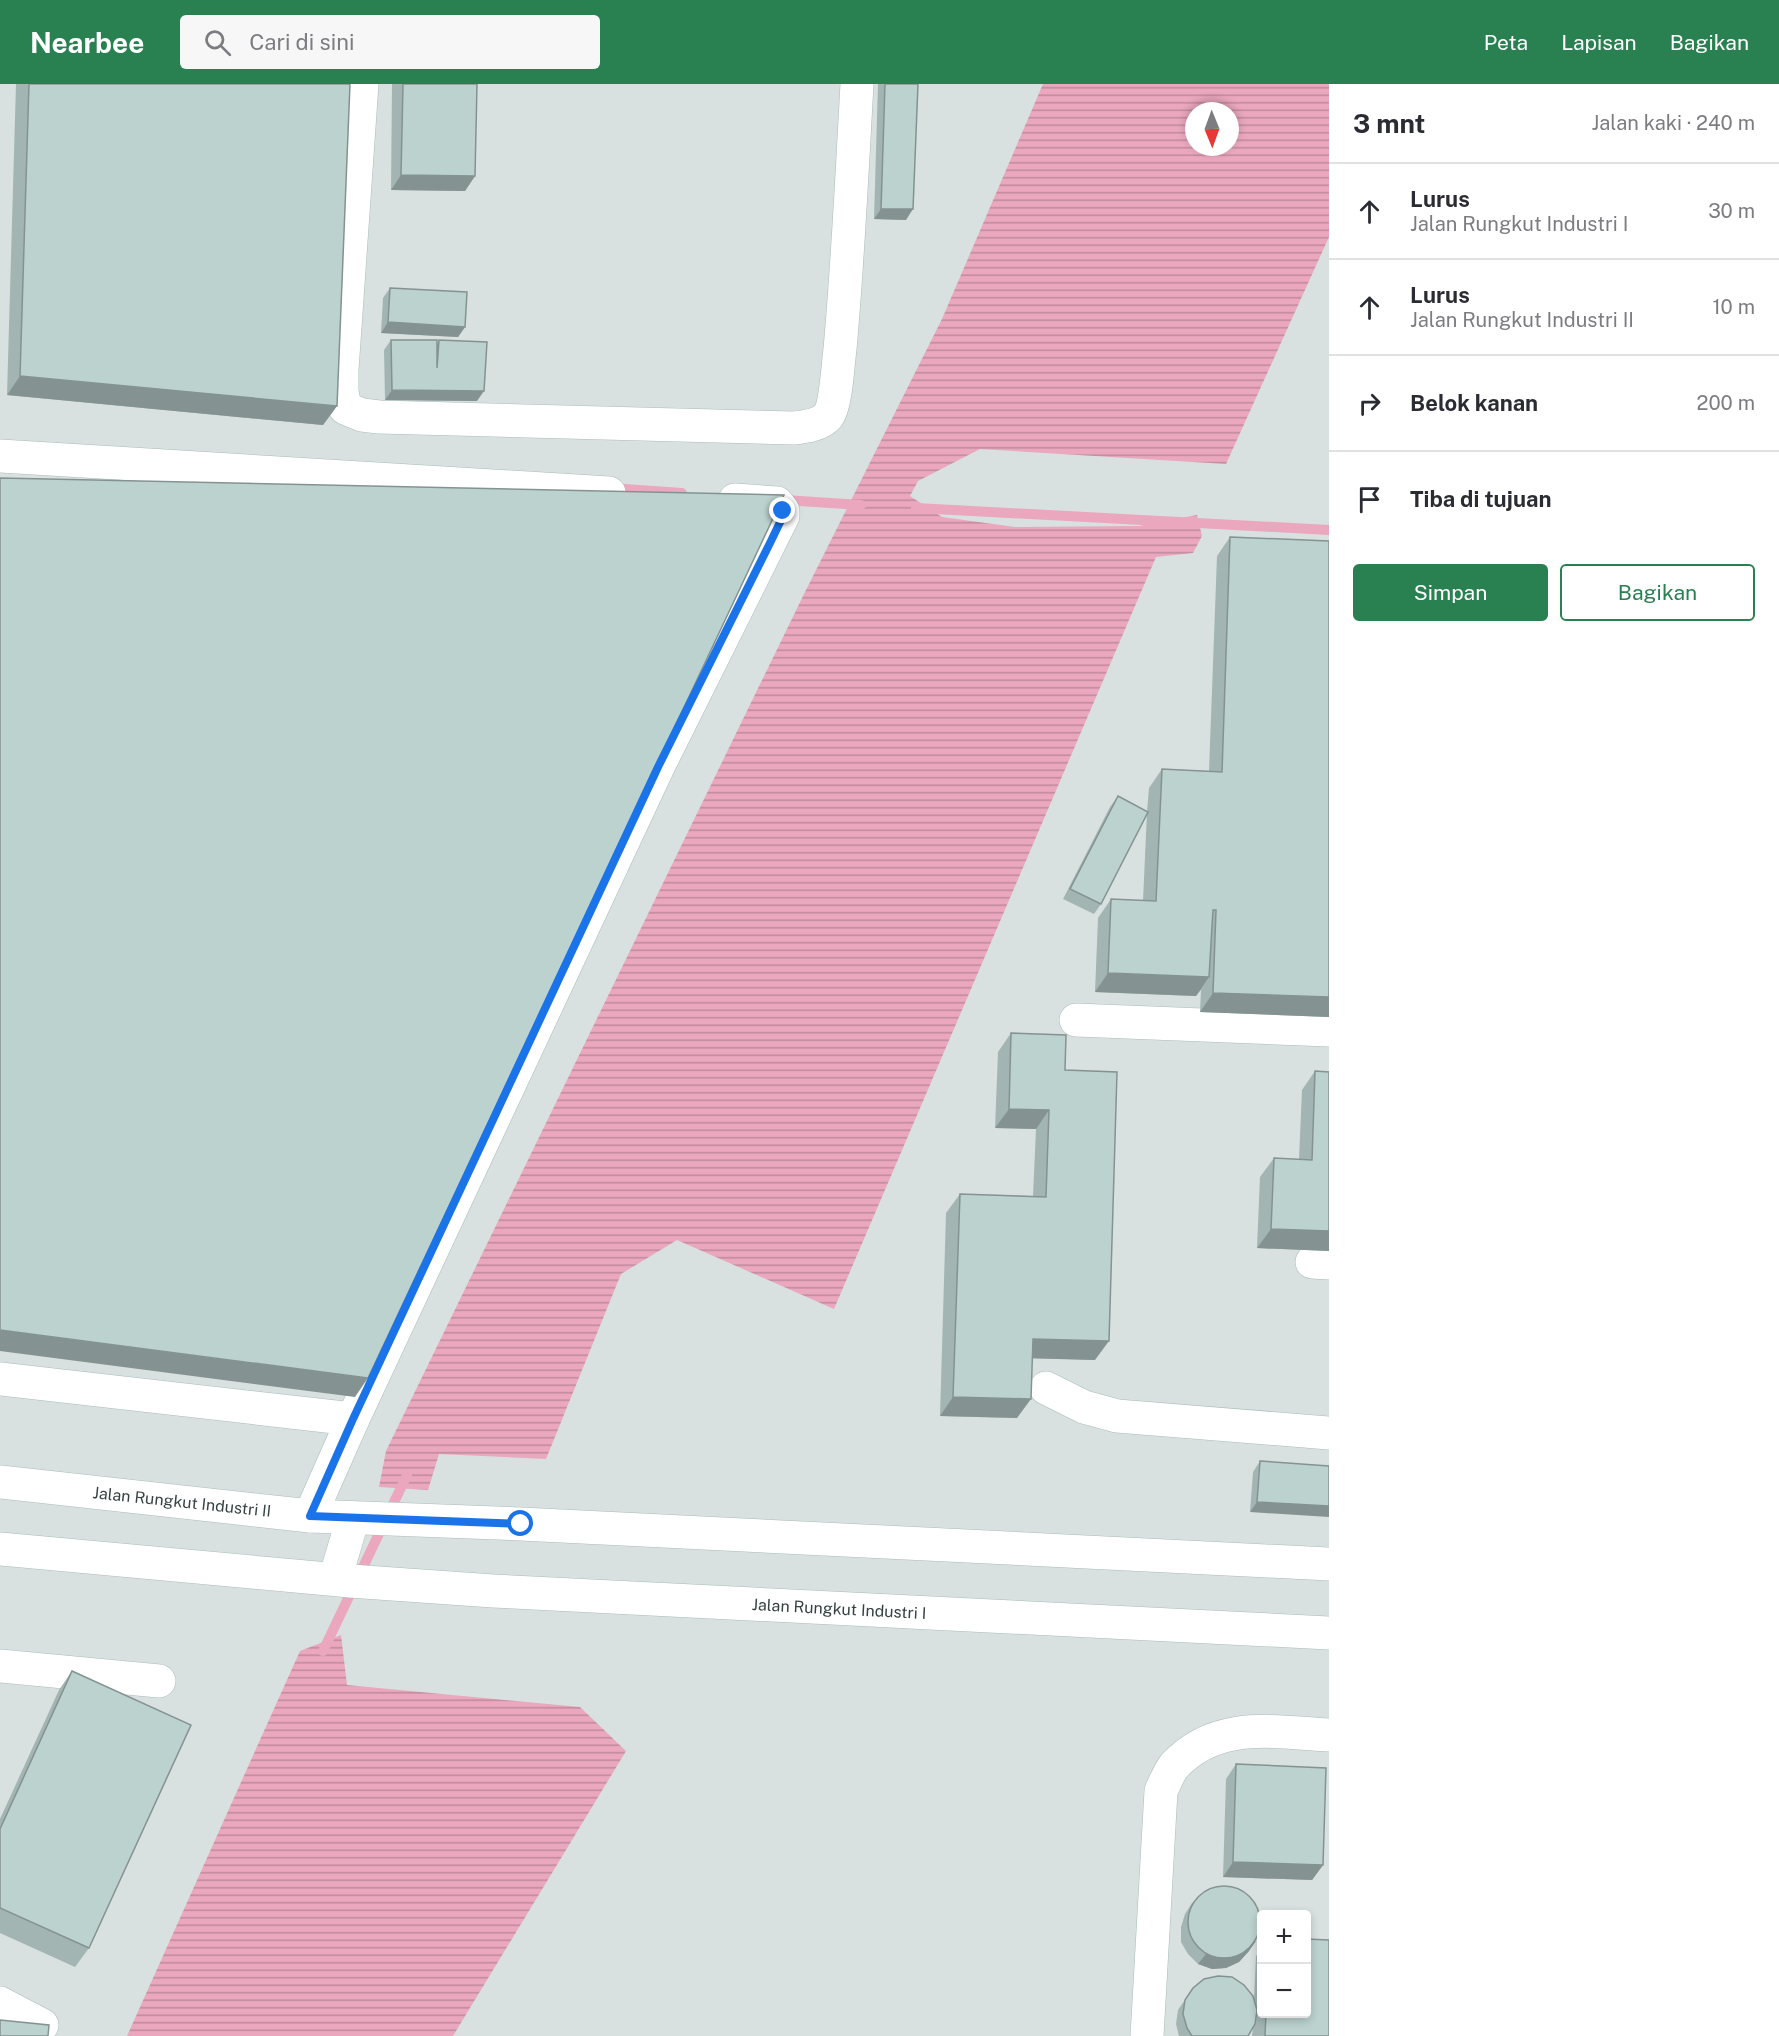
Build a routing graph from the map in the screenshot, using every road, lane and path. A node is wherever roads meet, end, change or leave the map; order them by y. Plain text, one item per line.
1 (362, 84) edge
2 (857, 84) edge
3 (0, 456) edge
4 (634, 494) edge
5 (705, 499) edge
6 (1076, 1020) dead end
7 (1329, 1030) edge
8 (0, 1379) edge
9 (1046, 1388) dead end
10 (353, 1419) junction
11 (1329, 1433) edge
12 (0, 1482) edge
13 (310, 1516) junction
14 (359, 1519) junction
15 (0, 1549) edge
16 (1329, 1564) edge
17 (342, 1580) junction
18 (1329, 1633) edge
19 (0, 1666) edge
20 (159, 1681) dead end
21 (1329, 1735) edge
22 (0, 2003) edge
23 (42, 2025) edge
24 (1146, 2036) edge

1 - 2 street
3 - 4 street
5 - 10 street
6 - 7 street
8 - 10 street
9 - 11 street
10 - 13 street
12 - 13 street, Jalan Rungkut Industri II
13 - 14 street, Jalan Rungkut Industri II
14 - 16 street
14 - 17 street
15 - 17 street
17 - 18 street, Jalan Rungkut Industri I
19 - 20 street
21 - 24 street
22 - 23 street

